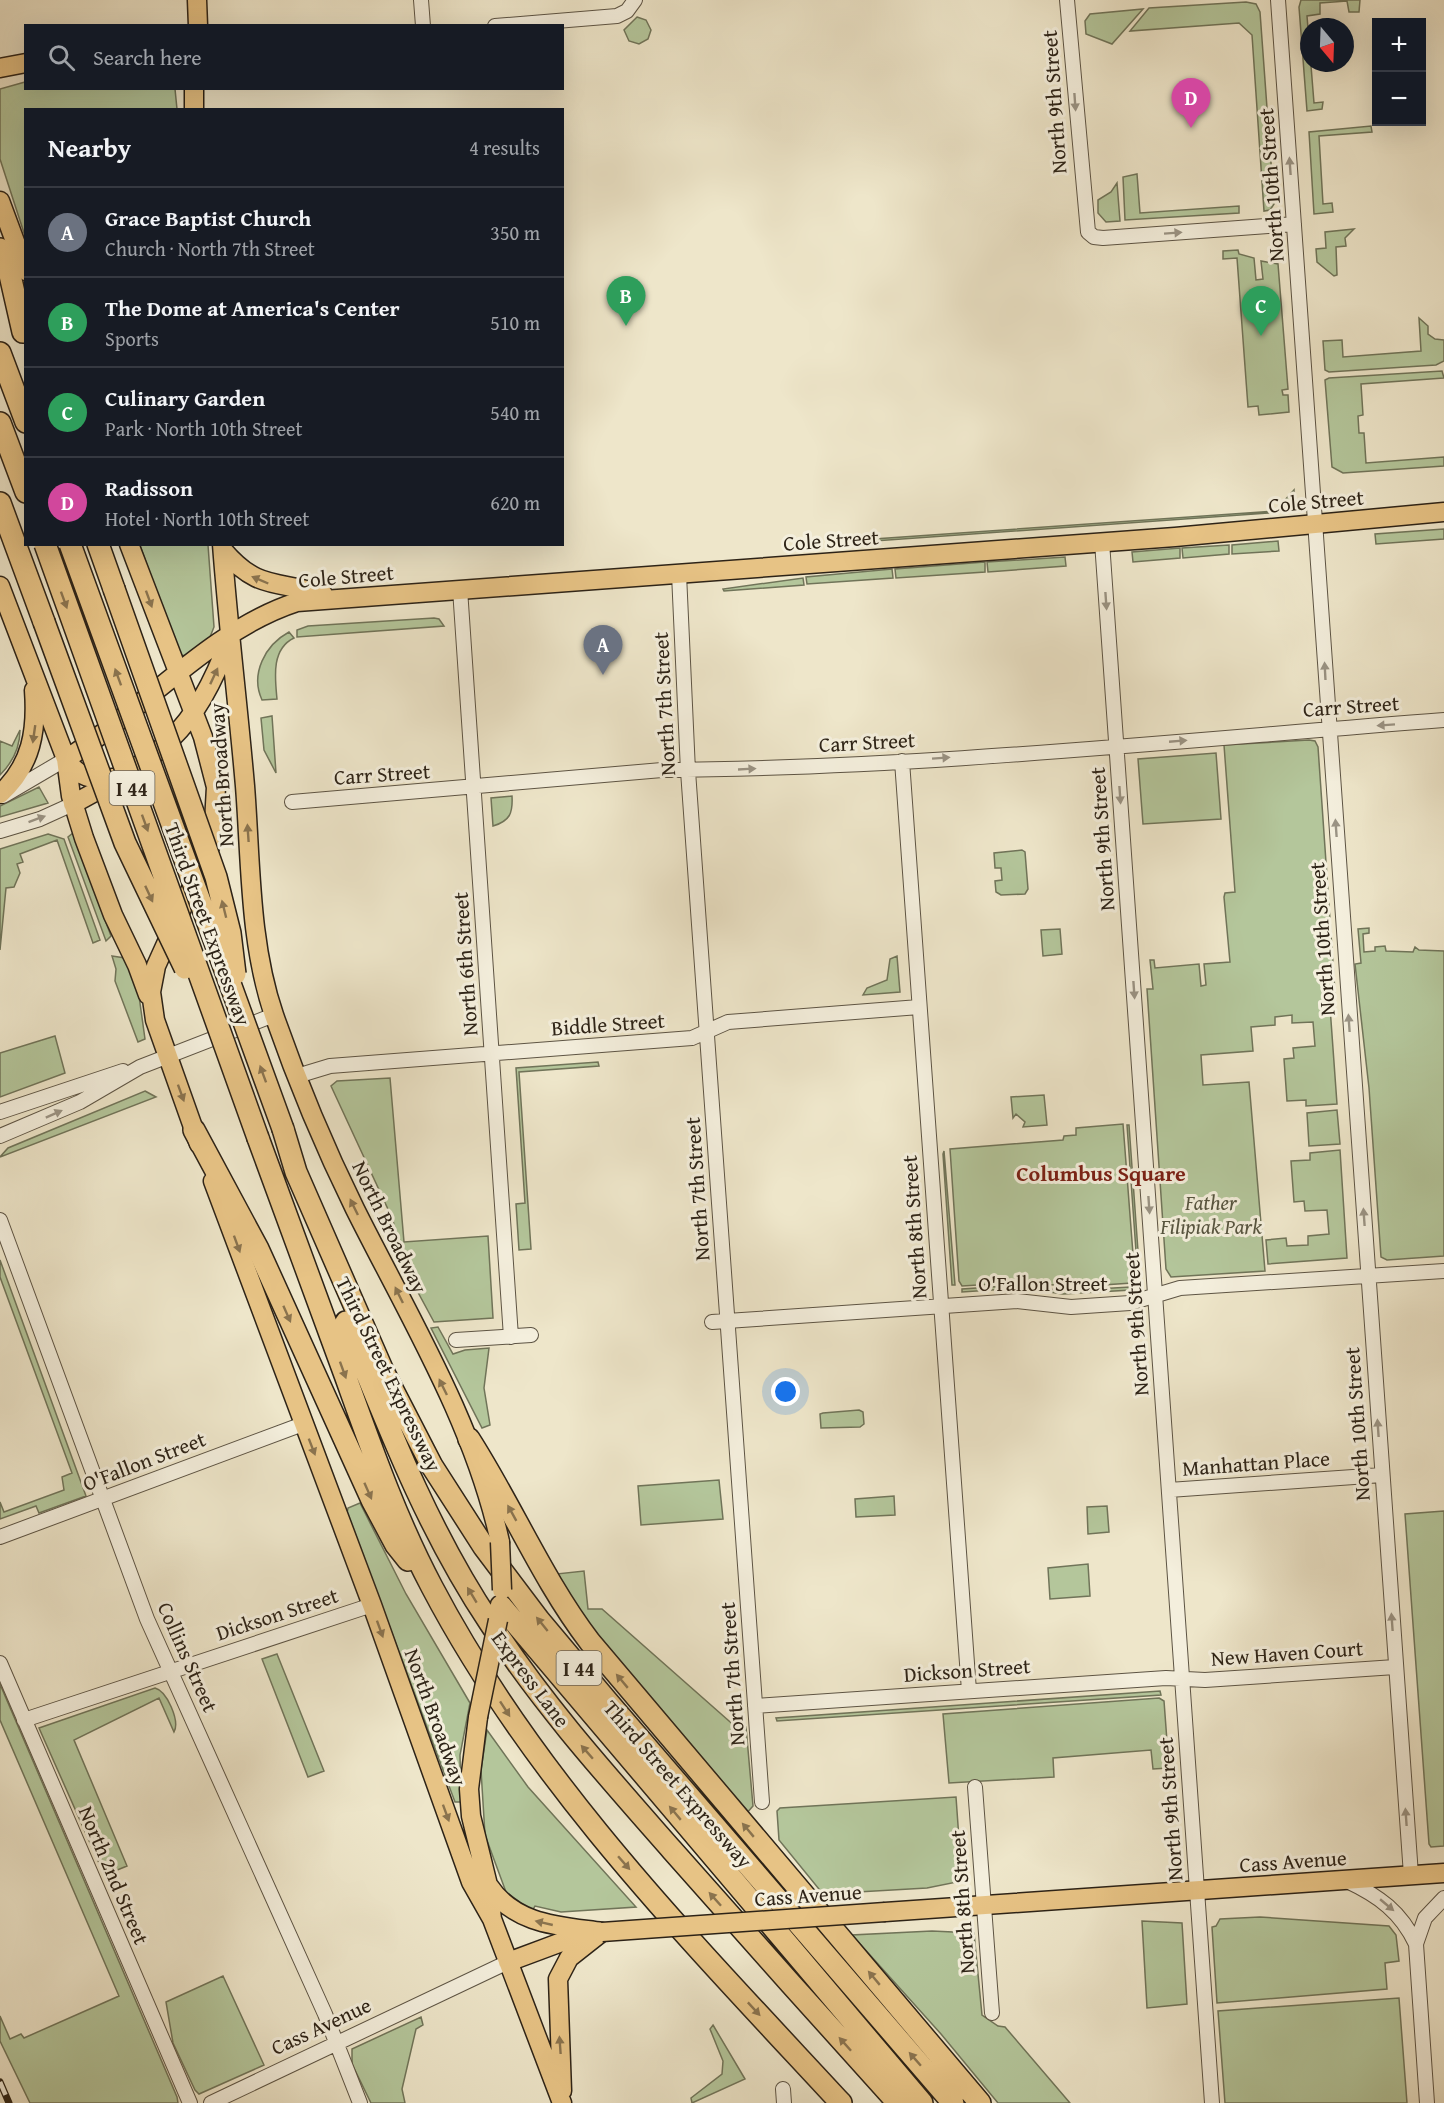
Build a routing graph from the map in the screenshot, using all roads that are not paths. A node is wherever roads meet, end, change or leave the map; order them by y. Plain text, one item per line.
1 (197, 0) edge
2 (421, 0) edge
3 (1067, 0) edge
4 (1278, 0) edge
5 (631, 6) edge
6 (198, 24) edge
7 (423, 24) edge
8 (518, 24) edge
9 (24, 63) edge
10 (0, 68) edge
11 (194, 90) edge
12 (194, 108) edge
13 (0, 201) edge
14 (1294, 224) junction
15 (0, 249) edge
16 (24, 266) edge
17 (0, 280) edge
18 (24, 336) edge
19 (0, 353) edge
20 (24, 417) edge
21 (0, 423) edge
22 (24, 487) edge
23 (0, 503) edge
24 (1444, 512) edge
25 (1316, 524) junction
26 (1102, 542) junction
27 (46, 546) edge
28 (71, 546) edge
29 (99, 546) edge
30 (130, 546) edge
31 (222, 547) edge
32 (679, 574) junction
33 (0, 586) edge
34 (460, 589) junction
35 (337, 598) junction
36 (230, 637) junction
37 (177, 673) junction
38 (33, 676) junction
39 (194, 713) junction
40 (1444, 720) edge
41 (1328, 729) junction
42 (1116, 746) junction
43 (66, 759) junction
44 (902, 761) junction
45 (688, 771) junction
46 (121, 777) junction
47 (475, 787) junction
48 (0, 796) edge
49 (292, 802) dead end
50 (73, 804) junction
51 (0, 831) edge
52 (151, 1005) junction
53 (919, 1007) junction
54 (239, 1008) junction
55 (274, 1015) junction
56 (707, 1030) junction
57 (220, 1032) junction
58 (493, 1053) junction
59 (167, 1055) junction
60 (140, 1067) junction
61 (297, 1076) junction
62 (0, 1112) edge
63 (194, 1130) junction
64 (0, 1136) edge
65 (296, 1172) junction
66 (0, 1220) edge
67 (1444, 1271) edge
68 (1368, 1276) junction
69 (1155, 1296) junction
70 (940, 1306) junction
71 (728, 1321) junction
72 (712, 1322) dead end
73 (531, 1335) dead end
74 (511, 1336) junction
75 (456, 1340) dead end
76 (303, 1424) junction
77 (469, 1439) junction
78 (1382, 1475) junction
79 (1169, 1490) junction
80 (101, 1500) junction
81 (0, 1537) edge
82 (432, 1587) junction
83 (372, 1605) junction
84 (500, 1606) junction
85 (0, 1663) edge
86 (1395, 1667) junction
87 (170, 1671) junction
88 (1182, 1679) junction
89 (969, 1691) junction
90 (755, 1706) junction
91 (24, 1720) junction
92 (975, 1787) dead end
93 (762, 1802) dead end
94 (1444, 1873) edge
95 (1410, 1875) junction
96 (1344, 1880) junction
97 (488, 1885) junction
98 (1197, 1890) junction
99 (1444, 1898) edge
100 (984, 1905) junction
101 (492, 1919) junction
102 (602, 1932) junction
103 (1416, 1944) junction
104 (508, 1962) junction
105 (992, 2013) dead end
106 (335, 2044) junction
107 (190, 2103) edge
108 (211, 2103) edge
109 (360, 2103) edge
110 (562, 2103) edge
111 (841, 2103) edge
112 (898, 2103) edge
113 (922, 2103) edge
114 (953, 2103) edge
115 (980, 2103) edge
116 (1212, 2103) edge
117 (1427, 2103) edge

1 - 6 main road
2 - 7 street
3 -> 14 street, North 9th Street
14 -> 4 street, North 10th Street
5 - 8 street
9 - 10 main road
11 - 12 main road
13 - 16 main road
14 - 25 street, North 10th Street
15 - 18 highway
17 - 18 highway
19 - 20 highway
21 - 22 highway
23 -> 57 highway, bridge
24 - 25 main road, Cole Street
25 - 26 main road, Cole Street
41 -> 25 street, North 10th Street
26 - 32 main road, Cole Street
26 -> 42 street, North 9th Street
27 -> 57 highway, Third Street Expressway / I 44, bridge
54 -> 28 highway, Third Street Expressway / I 44, bridge
54 -> 29 highway, bridge
30 -> 37 main road, North Broadway
35 -> 31 main road
31 - 36 main road, North Broadway
32 - 34 main road, Cole Street
32 - 45 street, North 7th Street
33 - 38 main road
34 - 35 main road, Cole Street
34 - 47 street, North 6th Street
35 - 36 main road, Cole Street
36 - 37 main road, Cole Street
39 -> 36 main road
55 -> 36 main road, North Broadway
37 - 39 main road, North Broadway
37 - 43 main road, Cole Street
38 - 43 main road
38 -> 48 main road
39 - 46 main road
39 - 52 main road, North Broadway
40 -> 41 street, Carr Street
42 -> 41 street, Carr Street
68 -> 41 street, North 10th Street
44 -> 42 street, Carr Street
42 -> 69 street, North 9th Street
43 - 46 main road
43 - 48 street
43 - 50 main road
45 -> 44 street, Carr Street
44 - 53 street, North 8th Street
45 - 47 street, Carr Street
45 - 56 street, North 7th Street
46 - 50 main road
47 - 49 street, Carr Street
47 - 58 street, North 6th Street
51 -> 50 street
50 - 52 main road
52 - 59 main road, North Broadway
53 - 56 street, Biddle Street
53 - 70 street, North 8th Street
65 -> 54 highway, Third Street Expressway / I 44, bridge
55 - 59 street
55 - 61 main road, North Broadway
56 - 58 street, Biddle Street
56 - 71 street, North 7th Street
57 -> 82 highway, Third Street Expressway / I 44, bridge
58 - 61 street, Biddle Street
58 - 74 street, North 6th Street
59 - 60 street
59 -> 63 main road, North Broadway
60 - 62 street
64 -> 60 street
77 -> 61 main road, North Broadway
63 -> 76 main road, North Broadway
63 -> 82 highway
112 -> 65 highway, Express Lane
114 -> 65 highway, Third Street Expressway / I 44
66 - 80 street, Collins Street
67 - 68 street, O'Fallon Street
68 - 69 street, O'Fallon Street
78 -> 68 street, North 10th Street
69 - 70 street, O'Fallon Street
69 - 79 street, North 9th Street
70 - 71 street, O'Fallon Street
70 - 89 street, North 8th Street
71 - 72 street, O'Fallon Street
71 - 90 street, North 7th Street
73 - 74 street
74 - 75 street
76 - 80 street, O'Fallon Street
76 -> 83 main road, North Broadway
77 - 84 main road, North Broadway, bridge
115 -> 77 highway
78 - 79 street, Manhattan Place
86 -> 78 street, North 10th Street
79 - 88 street, North 9th Street
80 - 81 street, O'Fallon Street
80 - 87 street, Collins Street
82 -> 111 highway, Third Street Expressway / I 44
83 - 87 street, Dickson Street
83 -> 101 main road, North Broadway
84 - 97 main road, North Broadway, bridge
113 -> 84 highway
85 - 91 street, North 2nd Street
86 - 88 street, New Haven Court
95 -> 86 street, North 10th Street
87 - 91 street, Dickson Street
87 - 106 street, Collins Street
88 - 89 street, Dickson Street
88 - 98 street, North 9th Street
89 - 90 street, Dickson Street
90 - 93 street, North 7th Street
91 - 107 street, North 2nd Street
92 - 100 street, North 8th Street
94 - 95 main road, Cass Avenue
95 - 96 main road, Cass Avenue
96 - 98 main road, Cass Avenue
96 -> 103 street
97 - 101 main road, North Broadway
102 -> 97 main road
98 - 100 main road, Cass Avenue
98 - 116 street, North 9th Street
99 - 103 street
100 - 102 main road, Cass Avenue, bridge
100 - 105 street, North 8th Street
101 - 104 main road, North Broadway
102 - 104 main road, Cass Avenue
110 -> 102 main road
103 - 117 street
104 - 106 street, Cass Avenue
104 - 110 main road, North Broadway
106 - 108 street, Cass Avenue
106 - 109 street, Collins Street

